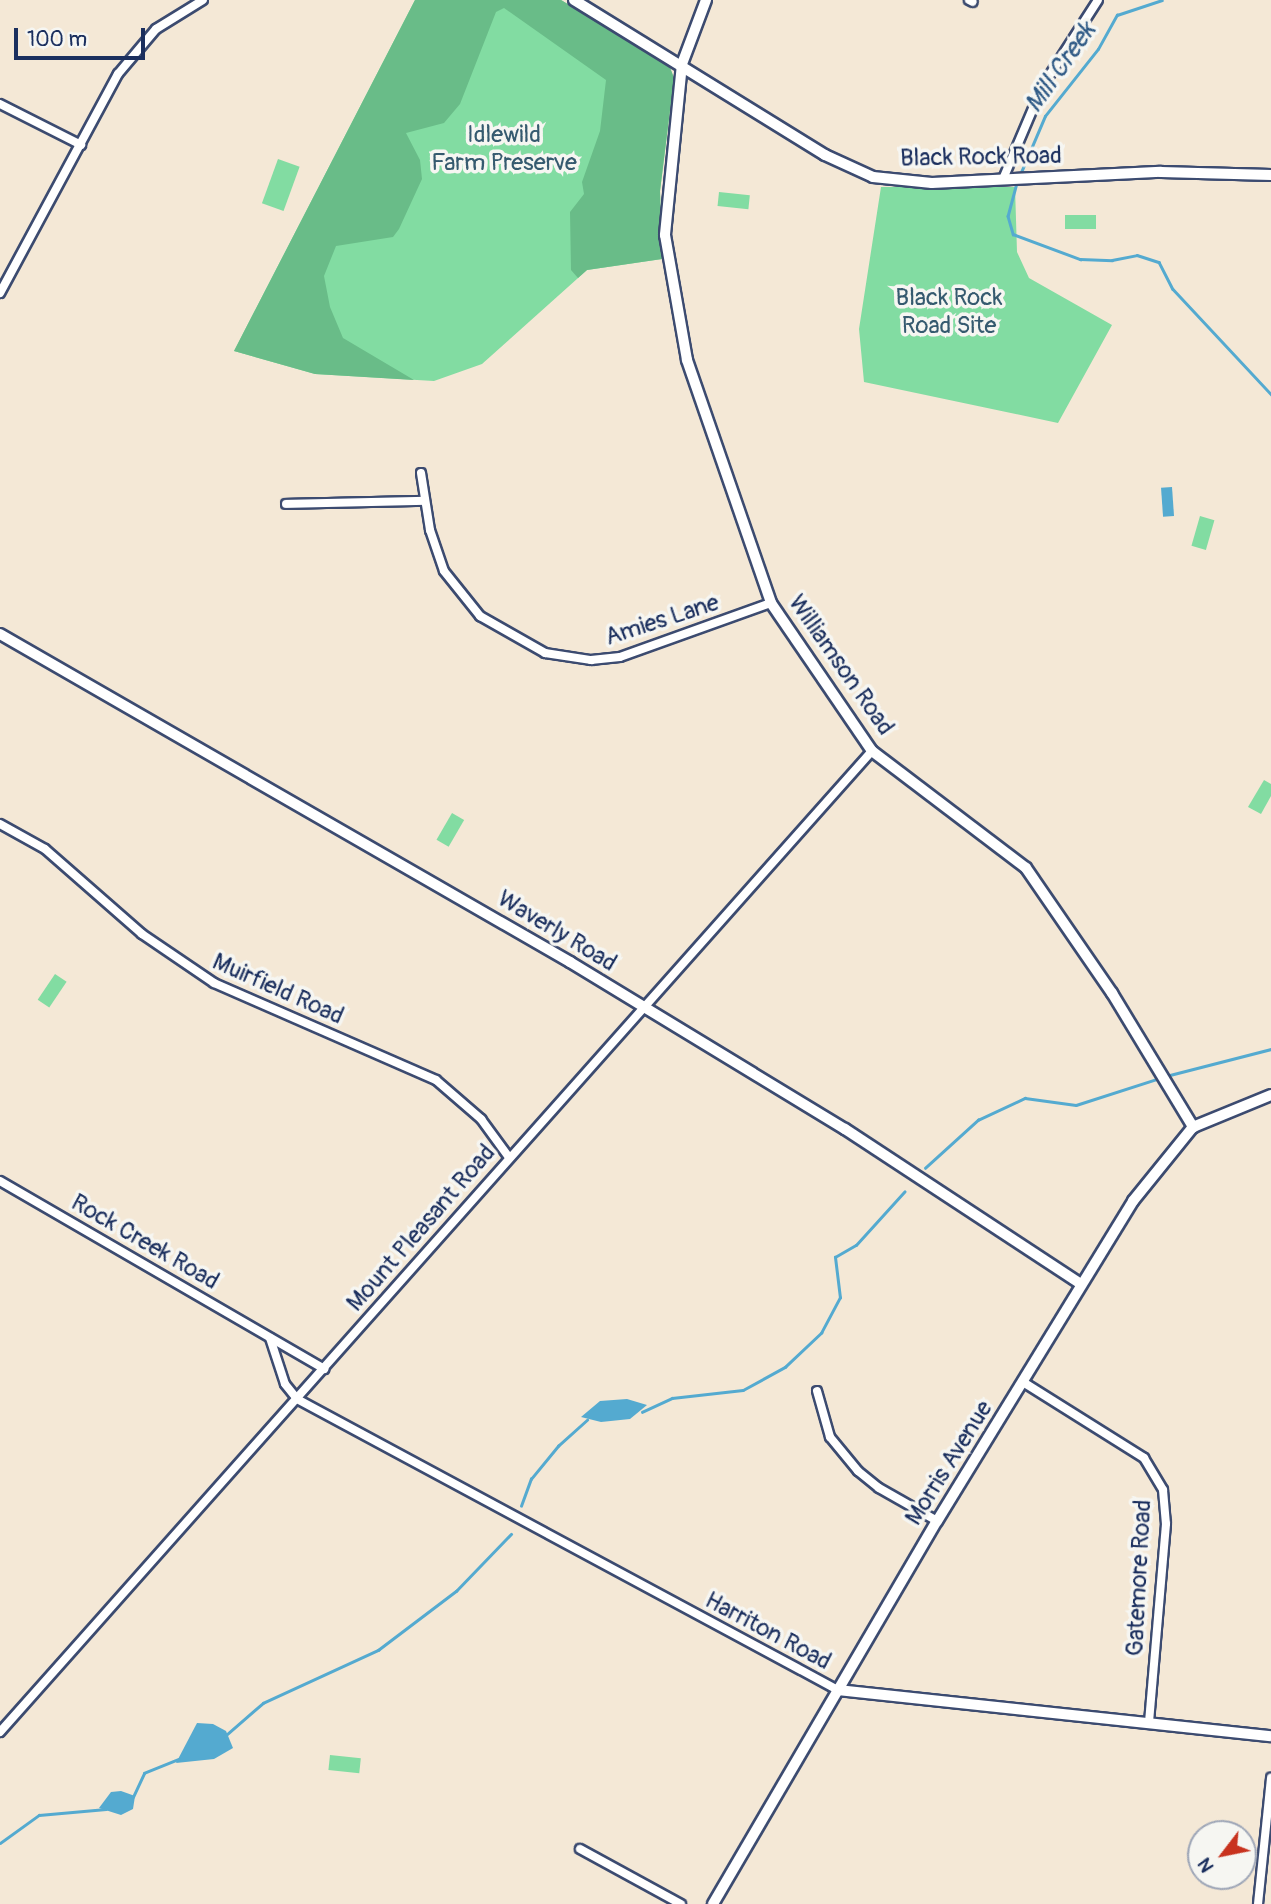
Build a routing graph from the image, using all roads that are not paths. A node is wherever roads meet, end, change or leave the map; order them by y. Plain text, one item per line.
1 (204, 0) edge
2 (574, 0) edge
3 (706, 0) edge
4 (1098, 0) edge
5 (682, 64) junction
6 (0, 104) edge
7 (81, 145) junction
8 (1271, 175) edge
9 (1013, 178) junction
10 (0, 293) edge
11 (421, 472) dead end
12 (424, 501) junction
13 (286, 504) dead end
14 (771, 603) junction
15 (0, 634) edge
16 (872, 751) junction
17 (0, 824) edge
18 (643, 1008) junction
19 (1271, 1095) edge
20 (1193, 1126) junction
21 (508, 1156) junction
22 (0, 1181) edge
23 (1081, 1284) junction
24 (270, 1338) junction
25 (324, 1369) junction
26 (1023, 1382) junction
27 (817, 1391) dead end
28 (297, 1399) junction
29 (937, 1521) junction
30 (838, 1690) junction
31 (1149, 1723) junction
32 (0, 1732) edge
33 (1271, 1736) edge
34 (1271, 1778) edge
35 (580, 1849) dead end
36 (681, 1904) edge
37 (713, 1904) edge
38 (1258, 1904) edge

1 - 7 street
2 - 5 street, Black Rock Road
3 - 5 street, Williamson Road
4 - 9 street
5 - 9 street, Black Rock Road
5 - 14 street, Williamson Road
6 - 7 street
7 - 10 street
8 - 9 street, Black Rock Road
11 - 12 street, Amies Lane
12 - 13 street
12 - 14 street, Amies Lane
14 - 16 street, Williamson Road
15 - 18 street, Waverly Road
16 - 18 street, Mount Pleasant Road
16 - 20 street, Williamson Road
17 - 21 street, Muirfield Road
18 - 21 street, Mount Pleasant Road
18 - 23 street, Waverly Road
19 - 20 street, Morris Avenue
20 - 23 street, Morris Avenue
21 - 25 street, Mount Pleasant Road
22 - 24 street, Rock Creek Road
23 - 26 street, Morris Avenue
24 - 25 street, Rock Creek Road
24 - 28 street
25 - 28 street, Mount Pleasant Road
26 - 29 street, Morris Avenue
26 - 31 street, Gatemore Road
27 - 29 street
28 - 30 street, Harriton Road
28 - 32 street, Mount Pleasant Road
29 - 30 street, Morris Avenue
30 - 31 street, Harriton Road
30 - 37 street, Morris Avenue
31 - 33 street, Harriton Road
34 - 38 street
35 - 36 street

